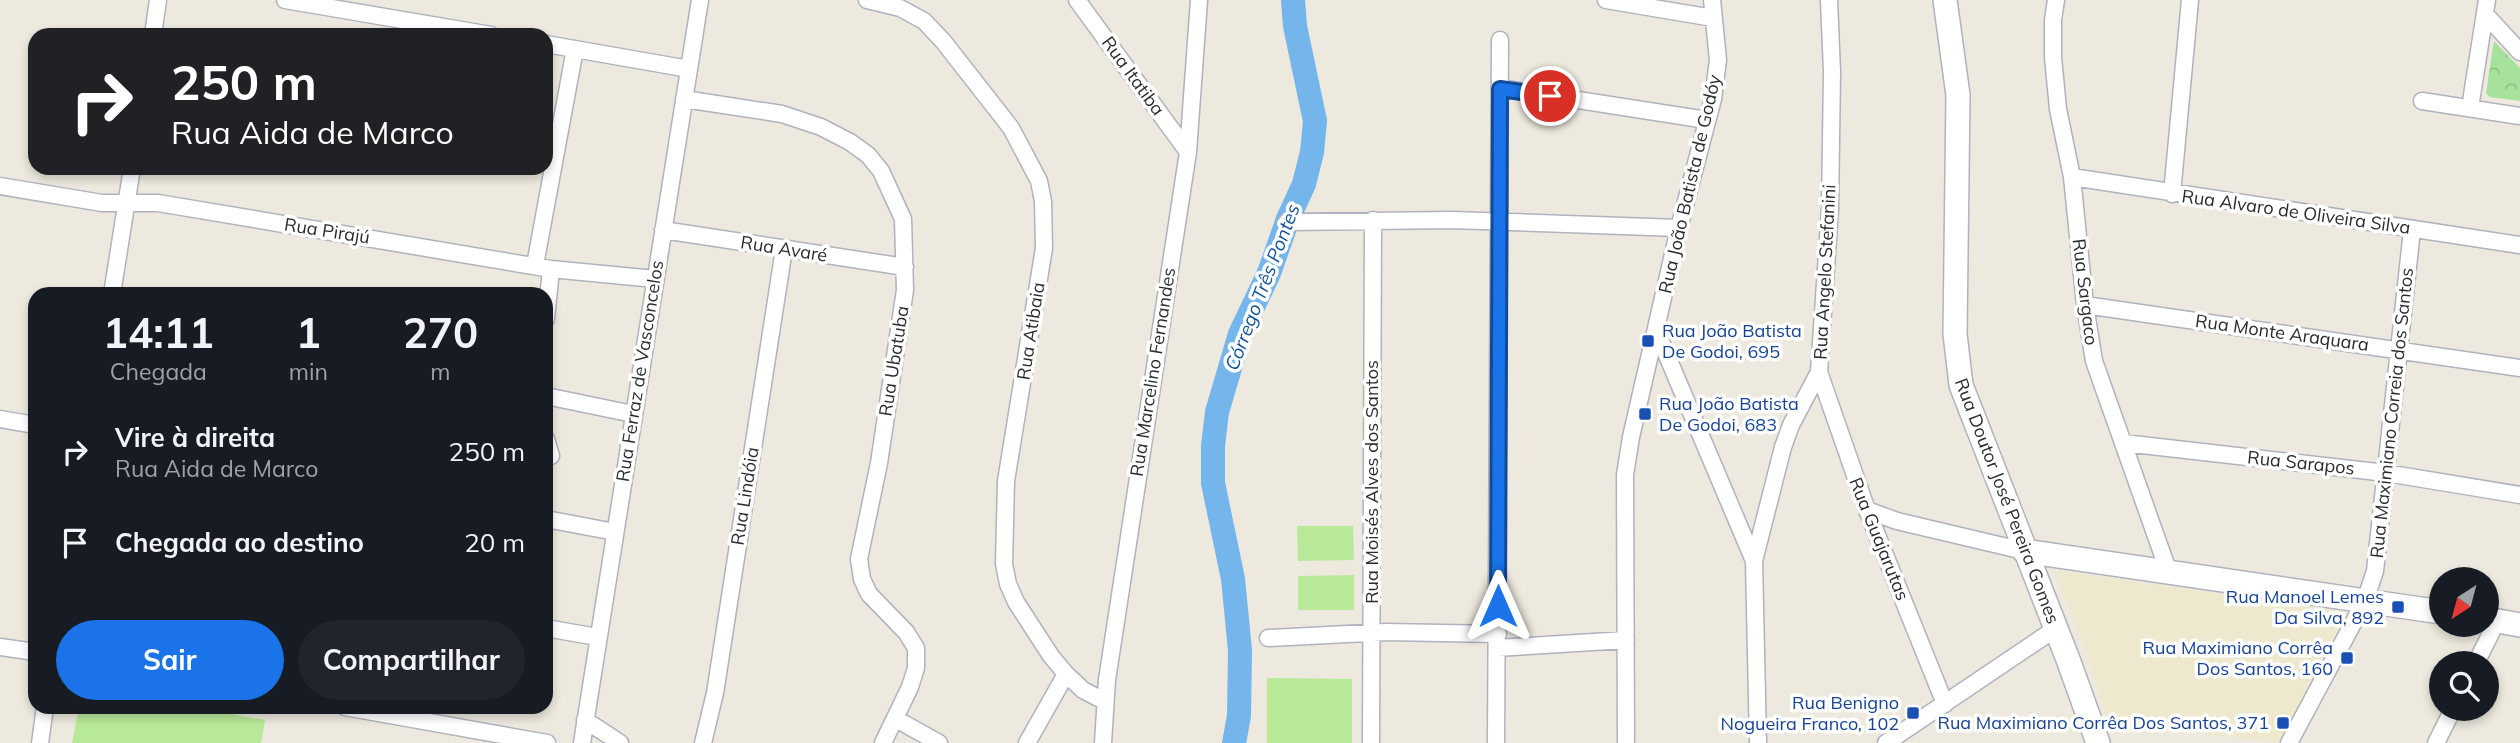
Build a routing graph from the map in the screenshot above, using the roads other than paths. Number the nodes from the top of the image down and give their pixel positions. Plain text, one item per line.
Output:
1 (158, 0) edge
2 (285, 0) edge
3 (700, 0) edge
4 (867, 0) edge
5 (1077, 0) edge
6 (1199, 0) edge
7 (1606, 0) edge
8 (1712, 0) edge
9 (1829, 0) edge
10 (1945, 0) edge
11 (2056, 0) edge
12 (2190, 0) edge
13 (2486, 7) edge
14 (1713, 18) junction
15 (154, 28) edge
16 (417, 28) edge
17 (1500, 40) dead end
18 (553, 45) edge
19 (575, 49) junction
20 (2520, 52) edge
21 (689, 69) junction
22 (1500, 89) junction
23 (684, 99) junction
24 (2422, 101) dead end
25 (2470, 108) junction
26 (2520, 116) edge
27 (1707, 120) junction
28 (553, 146) edge
29 (1188, 152) junction
30 (131, 175) edge
31 (549, 175) edge
32 (2072, 177) junction
33 (0, 186) edge
34 (2172, 194) junction
35 (127, 203) junction
36 (1373, 220) junction
37 (1500, 221) junction
38 (1287, 222) dead end
39 (1679, 228) junction
40 (663, 230) junction
41 (2412, 230) junction
42 (2520, 245) edge
43 (784, 249) junction
44 (543, 267) junction
45 (905, 267) junction
46 (654, 279) junction
47 (113, 287) edge
48 (544, 287) edge
49 (2085, 305) junction
50 (1657, 331) junction
51 (2398, 349) junction
52 (2520, 368) edge
53 (1819, 372) junction
54 (553, 397) edge
55 (633, 414) junction
56 (0, 419) edge
57 (28, 424) edge
58 (2124, 443) junction
59 (2386, 473) junction
60 (2520, 495) edge
61 (1867, 510) junction
62 (553, 520) edge
63 (615, 532) junction
64 (2024, 551) junction
65 (1754, 561) junction
66 (2169, 573) junction
67 (2365, 601) junction
68 (2429, 610) edge
69 (2501, 622) edge
70 (553, 629) edge
71 (2055, 629) junction
72 (1371, 633) junction
73 (597, 636) junction
74 (1268, 638) dead end
75 (1626, 640) junction
76 (1497, 641) junction
77 (0, 647) edge
78 (28, 651) edge
79 (2483, 651) edge
80 (1066, 674) junction
81 (1104, 701) junction
82 (1945, 704) junction
83 (44, 714) edge
84 (384, 714) edge
85 (896, 719) junction
86 (585, 720) junction
87 (2447, 721) edge
88 (40, 743) edge
89 (547, 743) edge
90 (582, 743) edge
91 (620, 743) edge
92 (703, 743) edge
93 (883, 743) edge
94 (939, 743) edge
95 (1027, 743) edge
96 (1103, 743) edge
97 (1371, 743) edge
98 (1496, 743) edge
99 (1626, 743) edge
100 (1758, 743) edge
101 (1886, 743) edge
102 (2098, 743) edge
103 (2289, 743) edge
104 (2436, 743) edge

1 - 15 street
2 - 16 street
3 - 21 street, Rua Ferraz de Vasconcelos
4 - 80 street, Rua Atibaia
5 - 29 street, Rua Itatiba
6 - 29 street, Rua Marcelino Fernandes
7 - 14 street
8 - 14 street, Rua João Batista de Godóy
9 - 53 street, Rua Angelo Stefanini
10 - 64 main road, Rua Doutor José Pereira Gomes
11 - 32 street, Rua Sargaco
12 - 34 street
13 - 20 street
13 - 25 street
14 - 27 street, Rua João Batista de Godóy
17 - 22 street
18 - 19 street
19 - 21 street
19 - 28 street
21 - 23 street, Rua Ferraz de Vasconcelos
22 - 27 street
22 - 37 street
23 - 40 street, Rua Ferraz de Vasconcelos
23 - 45 street, Rua Ubatuba
24 - 25 street
25 - 26 street
27 - 39 street, Rua João Batista de Godóy
29 - 81 street, Rua Marcelino Fernandes
30 - 35 street
31 - 44 street
32 - 34 street, Rua Alvaro de Oliveira Silva
32 - 49 street, Rua Sargaco
33 - 35 street, Rua Pirajú
34 - 41 street, Rua Alvaro de Oliveira Silva
35 - 44 street, Rua Pirajú
35 - 47 street
36 - 37 street
36 - 38 street
36 - 72 street, Rua Moisés Alves dos Santos
37 - 39 street
37 - 76 street
39 - 50 street, Rua João Batista de Godóy
40 - 43 street, Rua Avaré
40 - 46 street, Rua Ferraz de Vasconcelos
41 - 42 street, Rua Alvaro de Oliveira Silva
41 - 51 street, Rua Maximiano Correia dos Santos
43 - 45 street, Rua Avaré
43 - 92 street, Rua Lindóia
44 - 46 street, Rua Pirajú
44 - 48 street
45 - 85 street, Rua Ubatuba
46 - 55 street, Rua Ferraz de Vasconcelos
49 - 51 street, Rua Monte Araquara
49 - 58 street, Rua Sargaco
50 - 65 street
50 - 75 street, Rua João Batista de Godóy
51 - 52 street, Rua Monte Araquara
51 - 59 street, Rua Maximiano Correia dos Santos
53 - 61 street, Rua Guajarutas
53 - 65 street, Rua Angelo Stefanini
54 - 55 street
55 - 63 street, Rua Ferraz de Vasconcelos
56 - 57 street
58 - 59 street, Rua Sarapos
58 - 66 street, Rua Sargaco
59 - 60 street, Rua Sarapos
59 - 67 street, Rua Maximiano Correia dos Santos
61 - 64 street
61 - 82 street, Rua Guajarutas
62 - 63 street
63 - 73 street, Rua Ferraz de Vasconcelos
64 - 66 main road
64 - 71 main road, Rua Doutor José Pereira Gomes
65 - 100 street, Rua Angelo Stefanini
66 - 67 main road
67 - 68 main road
67 - 103 street, Rua Maximiano Correia dos Santos
69 - 79 street
70 - 73 street
71 - 82 street
71 - 102 main road, Rua Doutor José Pereira Gomes
72 - 74 street
72 - 76 street
72 - 97 street, Rua Moisés Alves dos Santos
73 - 86 street, Rua Ferraz de Vasconcelos
75 - 76 street
75 - 99 street, Rua João Batista de Godóy
76 - 98 street
77 - 78 street
80 - 81 street, Rua Atibaia
80 - 95 street
81 - 96 street, Rua Marcelino Fernandes
82 - 101 street
83 - 88 street
84 - 89 street
85 - 93 street, Rua Ubatuba
85 - 94 street
86 - 90 street, Rua Ferraz de Vasconcelos
86 - 91 street
87 - 104 street

